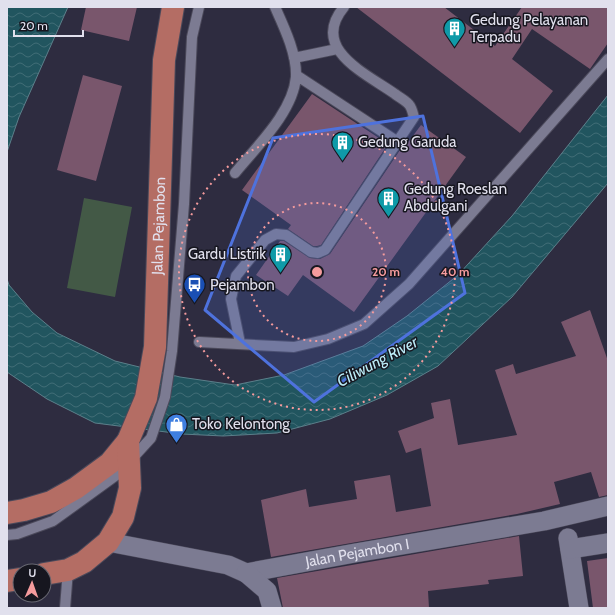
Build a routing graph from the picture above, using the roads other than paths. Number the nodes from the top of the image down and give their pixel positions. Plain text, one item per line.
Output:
1 (173, 7) edge
2 (199, 7) edge
3 (275, 7) edge
4 (344, 7) edge
5 (337, 48) junction
6 (294, 58) junction
7 (608, 59) edge
8 (296, 75) junction
9 (398, 142) junction
10 (235, 173) dead end
11 (199, 342) dead end
12 (240, 343) junction
13 (163, 349) junction
14 (129, 438) junction
15 (129, 462) junction
16 (608, 506) edge
17 (7, 513) edge
18 (7, 535) edge
19 (108, 542) junction
20 (608, 543) edge
21 (68, 570) junction
22 (52, 573) edge
23 (246, 573) junction
24 (65, 608) edge
25 (272, 608) edge
26 (579, 608) edge

1 - 13 main road, Jalan Pejambon
2 - 13 lane
3 - 6 lane
4 - 5 lane
5 - 6 lane
5 - 9 lane
6 - 8 lane
7 - 12 lane
8 - 9 lane
8 - 10 lane
9 - 12 lane
11 - 12 lane
13 - 14 main road, Jalan Pejambon
13 - 15 lane
14 - 15 main road, Jalan Pejambon
14 - 17 main road, Jalan Pejambon
15 - 18 lane
15 - 19 main road, Jalan Pejambon
16 - 23 street, Jalan Pejambon I
19 - 21 main road, Jalan Pejambon
19 - 23 street
20 - 26 street
21 - 22 main road, Jalan Pejambon
21 - 24 lane
23 - 25 street

